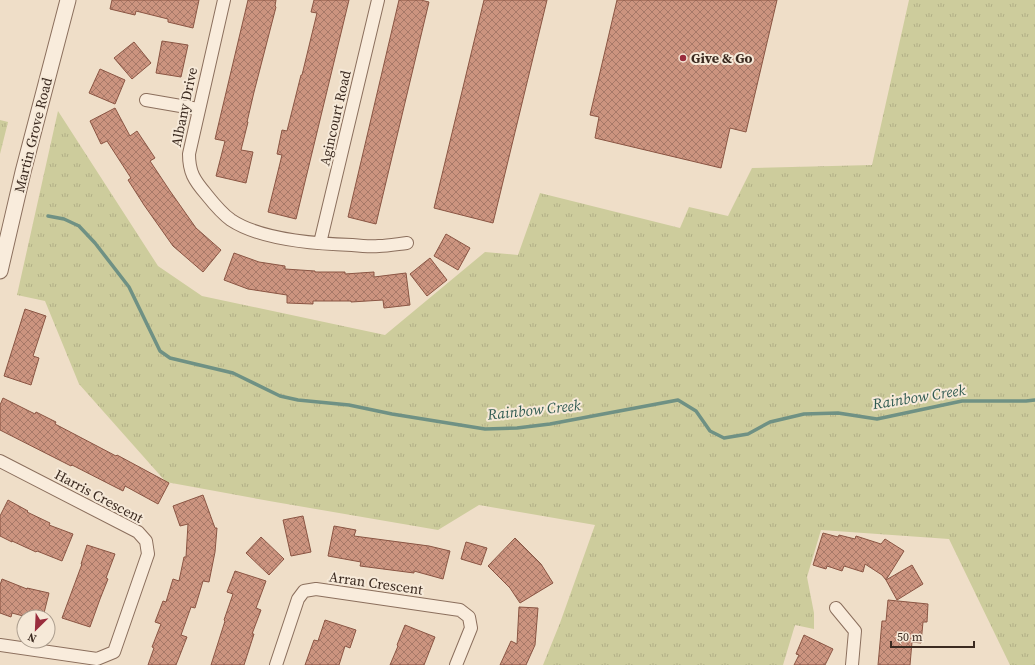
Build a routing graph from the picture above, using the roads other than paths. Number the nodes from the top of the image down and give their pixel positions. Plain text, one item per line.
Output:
1 (68, 0) edge
2 (224, 0) edge
3 (378, 0) edge
4 (146, 100) dead end
5 (198, 109) junction
6 (406, 242) dead end
7 (320, 243) junction
8 (0, 271) edge
9 (0, 461) edge
10 (836, 608) dead end
11 (0, 645) edge
12 (276, 665) edge
13 (456, 665) edge
14 (852, 665) edge

1 - 8 street, Martin Grove Road
2 - 5 street, Albany Drive
3 - 7 street, Agincourt Road
4 - 5 street
5 - 7 street, Albany Drive
6 - 7 street, Albany Drive
9 - 11 street, Harris Crescent
10 - 14 street
12 - 13 street, Arran Crescent

